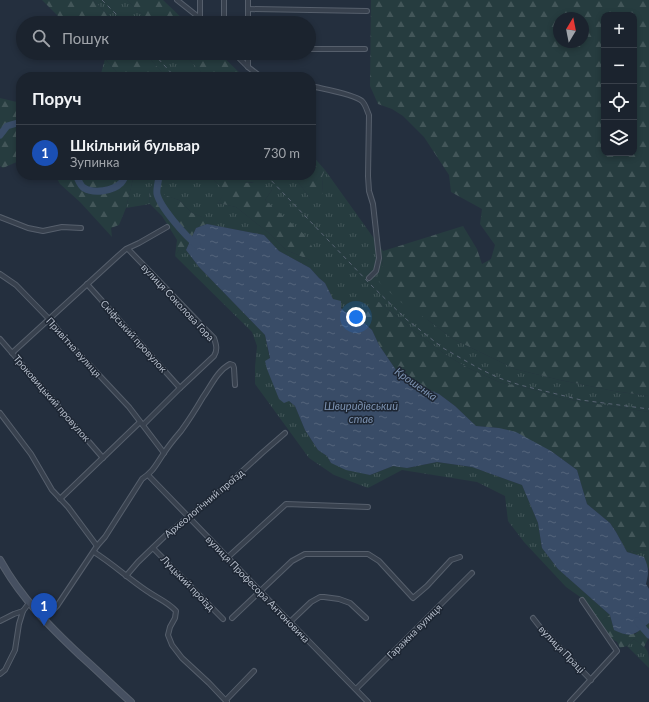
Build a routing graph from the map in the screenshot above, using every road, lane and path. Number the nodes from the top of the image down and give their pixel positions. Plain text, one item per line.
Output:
1 (177, 0) edge
2 (200, 0) edge
3 (224, 0) edge
4 (248, 0) edge
5 (248, 9) junction
6 (367, 11) dead end
7 (196, 16) edge
8 (200, 16) edge
9 (224, 16) edge
10 (248, 16) edge
11 (316, 49) edge
12 (365, 49) dead end
13 (241, 60) edge
14 (248, 60) edge
15 (248, 67) junction
16 (254, 72) edge
17 (316, 87) edge
18 (0, 217) edge
19 (167, 227) dead end
20 (81, 228) dead end
21 (128, 249) junction
22 (0, 274) edge
23 (369, 278) dead end
24 (87, 284) junction
25 (48, 319) junction
26 (0, 339) edge
27 (12, 353) junction
28 (235, 385) dead end
29 (180, 388) junction
30 (0, 413) edge
31 (142, 423) junction
32 (285, 434) dead end
33 (164, 453) junction
34 (104, 458) junction
35 (148, 475) junction
36 (60, 499) junction
37 (368, 507) dead end
38 (188, 517) junction
39 (97, 546) junction
40 (153, 548) junction
41 (94, 552) junction
42 (460, 557) dead end
43 (227, 558) junction
44 (0, 560) edge
45 (472, 574) dead end
46 (126, 576) junction
47 (259, 591) junction
48 (582, 600) dead end
49 (29, 603) junction
50 (23, 611) junction
51 (232, 618) dead end
52 (366, 618) dead end
53 (533, 618) dead end
54 (223, 619) dead end
55 (44, 620) junction
56 (0, 621) edge
57 (290, 622) junction
58 (254, 671) dead end
59 (0, 674) edge
60 (591, 680) junction
61 (356, 689) junction
62 (226, 701) edge
63 (131, 702) edge
64 (368, 702) edge
65 (570, 702) edge

1 - 7 street
2 - 8 street
3 - 9 street
4 - 5 street
5 - 6 street
5 - 10 street
11 - 12 street
13 - 15 street
14 - 15 street
15 - 16 street
17 - 23 street
18 - 20 street
19 - 21 street
21 - 24 street
21 - 29 street, вулиця Соколова Гора
22 - 25 street, Привітна вулиця
24 - 25 street
24 - 29 street, Скіфський провулок
25 - 27 street
25 - 31 street, Привітна вулиця
26 - 27 street, Троковицький провулок
27 - 34 street, Троковицький провулок
28 - 33 street
29 - 31 street, вулиця Соколова Гора
30 - 36 street
31 - 33 street
31 - 34 street, вулиця Соколова Гора
32 - 38 street, Археологічний проїзд
33 - 35 street
34 - 36 street, вулиця Соколова Гора
35 - 38 street, вулиця Професора Антоновича
35 - 39 street
36 - 39 street
37 - 43 street
38 - 40 street, Археологічний проїзд
38 - 43 street, вулиця Професора Антоновича
39 - 41 street
40 - 46 street, Археологічний проїзд
40 - 54 street, Луцький проїзд
41 - 46 street
41 - 55 street
42 - 47 street
43 - 47 street, вулиця Професора Антоновича
44 - 49 street
45 - 61 street, Гаражна вулиця
46 - 62 street
47 - 51 street
47 - 57 street, вулиця Професора Антоновича
48 - 60 street, вулиця Праці
49 - 50 street
49 - 55 street
50 - 56 street
50 - 59 street
52 - 57 street
53 - 60 street, вулиця Праці
55 - 63 street
57 - 61 street, вулиця Професора Антоновича
58 - 62 street
60 - 65 street, вулиця Праці
61 - 64 street, вулиця Професора Антоновича

